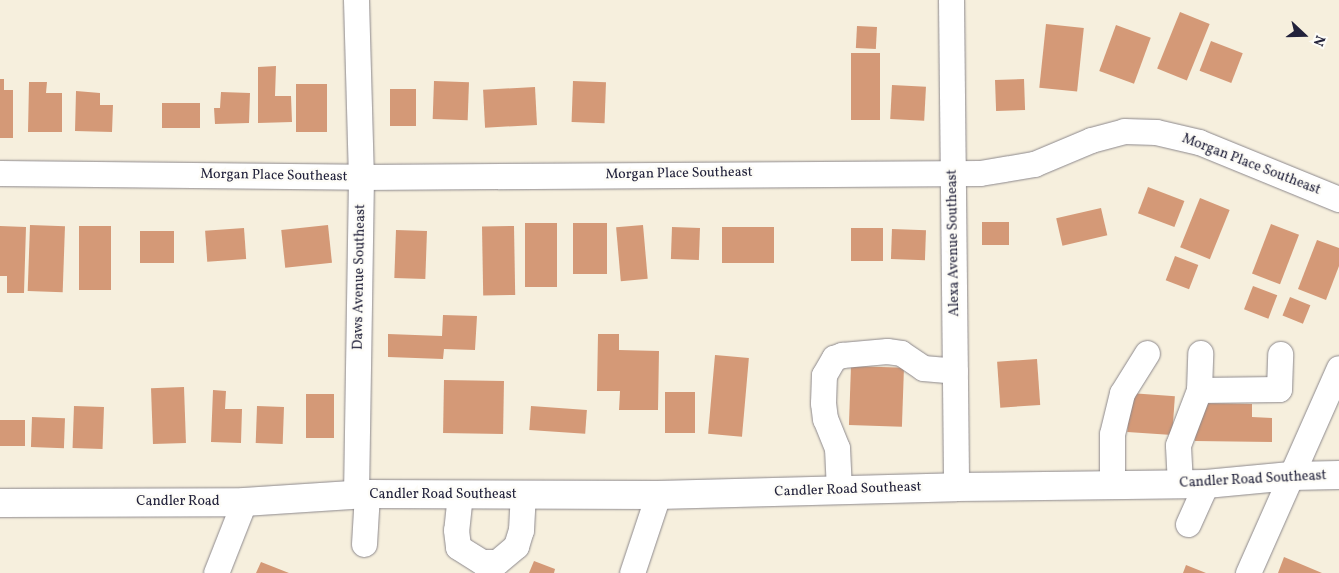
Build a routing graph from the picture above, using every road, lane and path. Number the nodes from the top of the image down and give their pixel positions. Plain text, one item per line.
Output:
1 (356, 0) edge
2 (951, 0) edge
3 (953, 171) junction
4 (0, 173) edge
5 (361, 177) junction
6 (1339, 199) edge
7 (1147, 353) dead end
8 (1200, 353) dead end
9 (1280, 354) dead end
10 (1339, 368) edge
11 (955, 372) junction
12 (1199, 390) junction
13 (1339, 475) edge
14 (1291, 476) junction
15 (1180, 484) junction
16 (1206, 484) junction
17 (1112, 485) junction
18 (956, 486) junction
19 (839, 490) junction
20 (362, 494) junction
21 (460, 494) junction
22 (522, 495) junction
23 (658, 496) junction
24 (244, 502) junction
25 (0, 504) edge
26 (1188, 524) dead end
27 (364, 544) dead end
28 (1247, 558) edge
29 (216, 573) edge
30 (632, 573) edge

1 - 5 street, Daws Avenue Southeast
2 - 3 street, Alexa Avenue Southeast
3 - 5 street, Morgan Place Southeast
3 - 6 street, Morgan Place Southeast
3 - 11 street, Alexa Avenue Southeast
4 - 5 street, Morgan Place Southeast
5 - 20 street, Daws Avenue Southeast
7 - 17 street
8 - 12 street
9 - 12 street
10 - 14 street
11 - 18 street, Alexa Avenue Southeast
11 - 19 street
12 - 15 street
13 - 14 main road, Candler Road Southeast
14 - 16 main road, Candler Road Southeast
14 - 28 street
15 - 16 main road, Candler Road Southeast
15 - 17 main road, Candler Road Southeast
16 - 26 street
17 - 18 main road, Candler Road Southeast
18 - 19 main road, Candler Road Southeast
19 - 23 main road, Candler Road Southeast
20 - 21 main road, Candler Road Southeast
20 - 24 main road, Candler Road
20 - 27 street, Daws Avenue Southeast
21 - 22 main road, Candler Road Southeast
21 - 22 street
22 - 23 main road, Candler Road Southeast
23 - 30 street
24 - 25 main road, Candler Road
24 - 29 street

